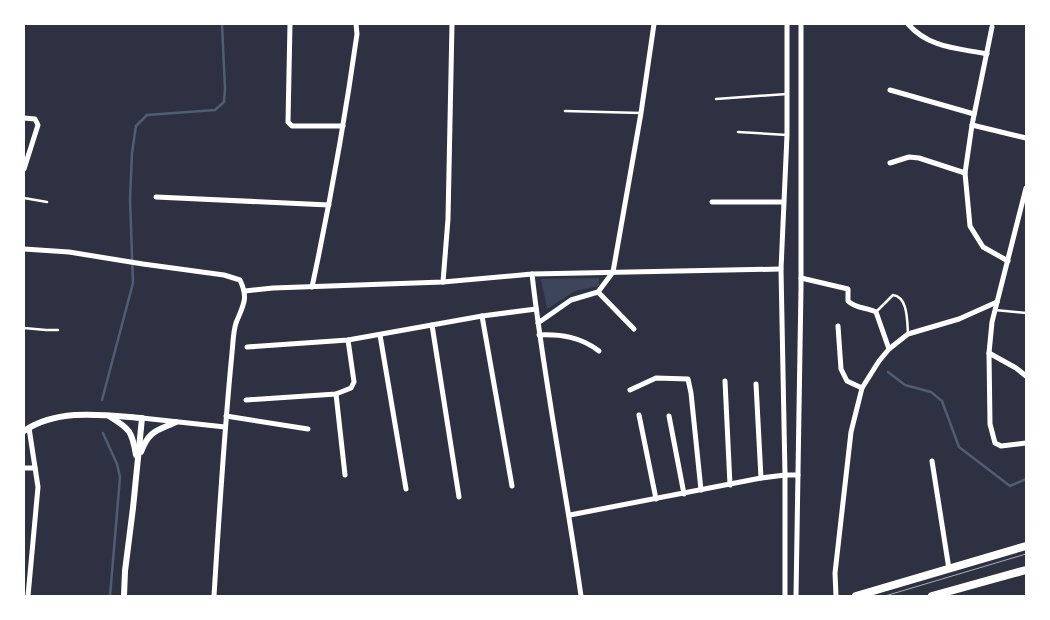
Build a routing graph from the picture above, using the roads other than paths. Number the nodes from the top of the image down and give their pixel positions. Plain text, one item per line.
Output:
1 (290, 24) edge
2 (356, 24) edge
3 (452, 24) edge
4 (654, 24) edge
5 (787, 24) edge
6 (801, 24) edge
7 (908, 24) edge
8 (992, 27) dead end
9 (987, 54) junction
10 (890, 90) dead end
11 (787, 94) junction
12 (716, 99) dead end
13 (565, 111) dead end
14 (641, 114) junction
15 (974, 114) junction
16 (24, 118) edge
17 (972, 125) junction
18 (343, 126) junction
19 (738, 132) dead end
20 (786, 135) junction
21 (1026, 138) edge
22 (890, 163) dead end
23 (24, 169) edge
24 (965, 173) junction
25 (1026, 188) edge
26 (156, 197) dead end
27 (24, 198) edge
28 (47, 202) dead end
29 (712, 202) dead end
30 (783, 202) junction
31 (329, 205) junction
32 (24, 249) edge
33 (1008, 261) junction
34 (781, 269) junction
35 (613, 272) junction
36 (532, 274) junction
37 (801, 278) junction
38 (443, 282) junction
39 (312, 287) junction
40 (245, 291) junction
41 (598, 292) junction
42 (997, 302) junction
43 (536, 309) junction
44 (995, 310) junction
45 (876, 312) junction
46 (1026, 312) edge
47 (482, 316) junction
48 (538, 323) junction
49 (432, 325) junction
50 (838, 326) dead end
51 (24, 328) edge
52 (634, 329) dead end
53 (58, 330) dead end
54 (908, 334) junction
55 (380, 335) junction
56 (539, 335) junction
57 (348, 340) junction
58 (247, 347) dead end
59 (889, 349) junction
60 (599, 351) dead end
61 (990, 353) junction
62 (1026, 376) edge
63 (725, 382) dead end
64 (756, 384) dead end
65 (862, 388) junction
66 (630, 390) dead end
67 (336, 394) junction
68 (246, 400) dead end
69 (639, 415) dead end
70 (108, 416) junction
71 (226, 416) junction
72 (669, 416) dead end
73 (142, 418) junction
74 (176, 422) junction
75 (225, 427) junction
76 (26, 429) edge
77 (308, 429) dead end
78 (1026, 443) edge
79 (138, 457) junction
80 (932, 461) dead end
81 (24, 468) edge
82 (35, 468) junction
83 (344, 475) dead end
84 (785, 475) junction
85 (798, 475) junction
86 (761, 478) junction
87 (730, 485) junction
88 (512, 486) dead end
89 (406, 489) dead end
90 (701, 490) junction
91 (684, 494) junction
92 (459, 497) dead end
93 (656, 499) junction
94 (570, 515) junction
95 (1026, 546) edge
96 (949, 569) junction
97 (1026, 571) edge
98 (28, 596) edge
99 (124, 596) edge
100 (214, 596) edge
101 (582, 596) edge
102 (785, 596) edge
103 (796, 596) edge
104 (836, 596) edge
105 (856, 596) edge
106 (932, 596) edge

1 - 18 street
2 - 18 street
3 - 38 street
4 - 14 street
5 - 11 street
6 - 37 street
7 - 9 street
8 - 9 street
9 - 15 street
10 - 15 street
11 - 12 lane
11 - 20 street
13 - 14 lane
14 - 35 street
15 - 17 street
16 - 23 street
17 - 21 street
17 - 24 street
18 - 31 street
19 - 20 lane
20 - 30 street
22 - 24 street
24 - 33 street
25 - 33 street
26 - 31 street
27 - 28 lane
29 - 30 street
30 - 34 street
31 - 39 street
32 - 40 street
33 - 42 street
34 - 35 street
34 - 84 street
35 - 36 street
35 - 41 street
36 - 38 street
36 - 43 street
37 - 45 street
37 - 85 street
38 - 39 street
39 - 40 street
40 - 71 street
41 - 48 street
41 - 52 street
42 - 44 street
42 - 54 street
43 - 47 street
43 - 48 street
44 - 46 lane
44 - 61 street
45 - 54 lane
45 - 59 street
47 - 49 street
47 - 88 street
48 - 56 street
49 - 55 street
49 - 92 street
50 - 65 street
51 - 53 lane
54 - 59 street
55 - 57 street
55 - 89 street
56 - 60 street
56 - 94 street
57 - 58 street
57 - 67 street
59 - 65 street
61 - 62 street
61 - 78 street
63 - 87 street
64 - 86 street
65 - 104 street
66 - 90 street
67 - 68 street
67 - 83 street
69 - 93 street
70 - 73 street
70 - 76 street
70 - 79 street
71 - 75 street
71 - 77 street
72 - 91 street
73 - 74 street
73 - 79 street
74 - 75 street
74 - 79 street
75 - 100 street
76 - 82 street
79 - 99 street
80 - 96 street
81 - 82 street
82 - 98 street
84 - 85 street
84 - 86 street
84 - 102 street
85 - 103 street
86 - 87 street
87 - 90 street
90 - 91 street
91 - 93 street
93 - 94 street
94 - 101 street
95 - 96 main road
96 - 105 main road
97 - 106 main road

